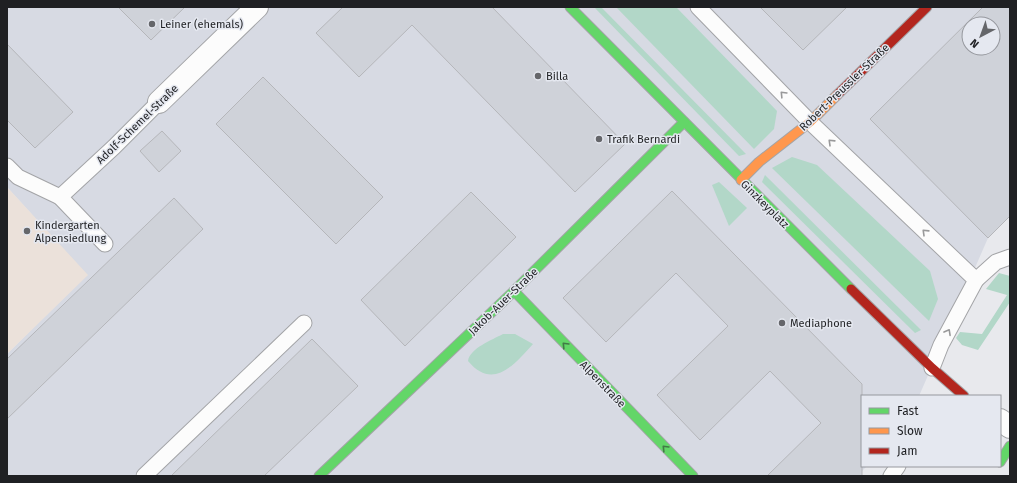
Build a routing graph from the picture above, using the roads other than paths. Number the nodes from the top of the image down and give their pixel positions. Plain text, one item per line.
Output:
1 (257, 7) edge
2 (570, 7) edge
3 (698, 7) edge
4 (927, 7) edge
5 (159, 102) joint
6 (684, 122) junction
7 (810, 122) junction
8 (7, 166) edge
9 (741, 180) junction
10 (60, 197) junction
11 (105, 244) dead end
12 (1010, 256) edge
13 (976, 280) junction
14 (514, 291) junction
15 (304, 323) dead end
16 (932, 368) junction
17 (949, 391) edge
18 (961, 395) edge
19 (1001, 421) edge
20 (1010, 427) edge
21 (1010, 446) edge
22 (1001, 460) edge
23 (897, 467) edge
24 (144, 476) edge
25 (318, 476) edge
26 (693, 476) edge
27 (891, 476) edge

1 - 5 street, Adolf-Schemel-Straße
2 - 6 street, Ginzkeyplatz
7 -> 3 lane
4 - 7 street, Robert-Preussler-Straße
5 - 10 lane, Adolf-Schemel-Straße
6 - 9 street, Ginzkeyplatz
6 - 14 street, Jakob-Auer-Straße
7 - 9 street, Robert-Preussler-Straße
13 -> 7 lane
8 - 10 lane
9 - 16 street, Ginzkeyplatz
10 - 11 lane
12 - 13 lane
16 -> 13 lane
14 - 25 street, Jakob-Auer-Straße
26 -> 14 street, Alpenstraße
15 - 24 lane
16 - 17 street, Ginzkeyplatz
17 - 18 street, Ginzkeyplatz
19 - 20 street
21 - 22 street
23 - 27 lane

